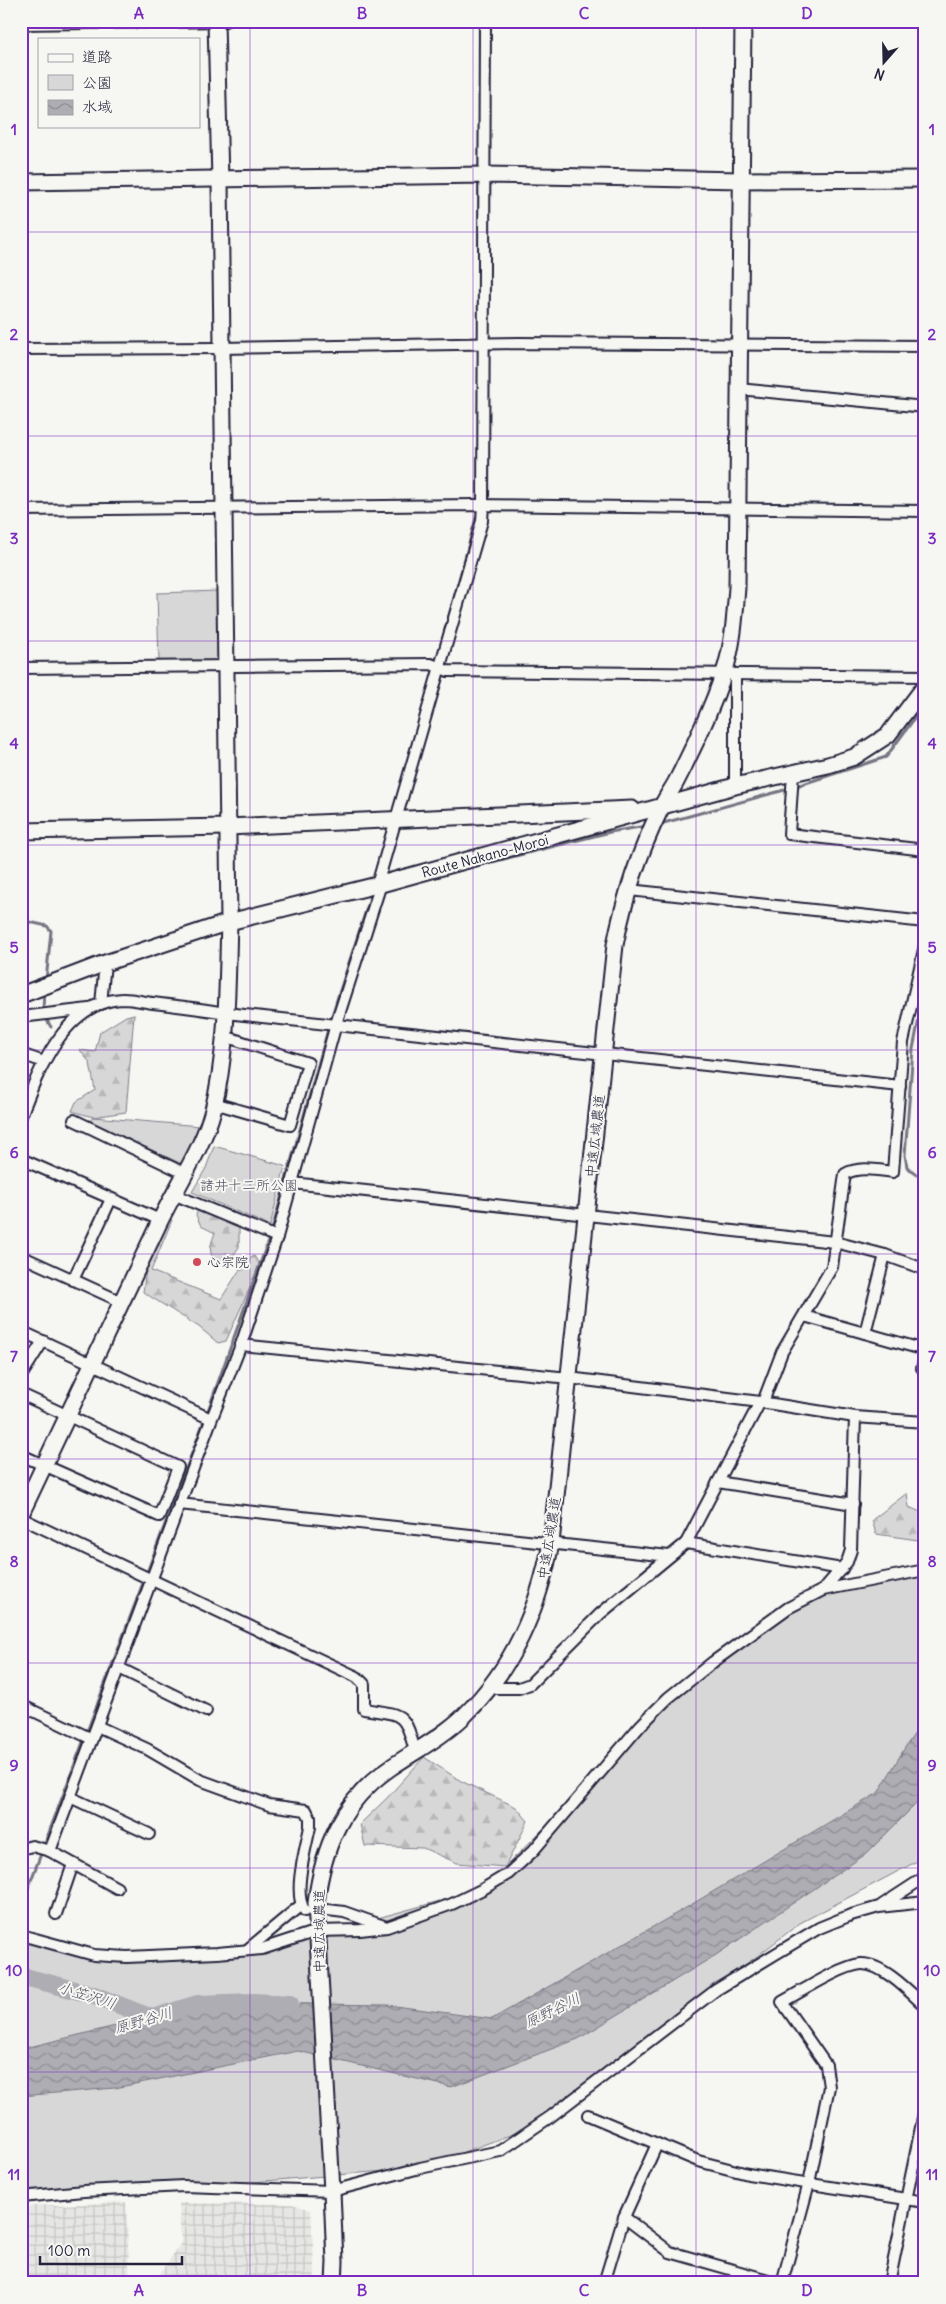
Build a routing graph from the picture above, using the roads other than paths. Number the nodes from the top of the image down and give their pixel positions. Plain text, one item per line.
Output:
1 (216, 21) edge
2 (225, 21) edge
3 (486, 21) edge
4 (743, 21) edge
5 (921, 21) edge
6 (925, 21) edge
7 (21, 24) edge
8 (485, 175) junction
9 (220, 180) junction
10 (741, 180) junction
11 (925, 180) edge
12 (21, 182) edge
13 (484, 343) junction
14 (738, 343) junction
15 (925, 346) edge
16 (222, 348) junction
17 (21, 349) edge
18 (738, 389) junction
19 (925, 407) edge
20 (479, 505) junction
21 (224, 506) junction
22 (21, 510) edge
23 (738, 510) junction
24 (925, 511) edge
25 (225, 666) junction
26 (435, 666) junction
27 (21, 668) edge
28 (729, 674) junction
29 (925, 676) edge
30 (923, 694) edge
31 (794, 773) junction
32 (735, 786) junction
33 (661, 808) junction
34 (395, 820) junction
35 (227, 827) junction
36 (21, 831) edge
37 (925, 850) edge
38 (379, 884) junction
39 (628, 890) junction
40 (229, 922) junction
41 (925, 922) edge
42 (925, 945) edge
43 (105, 963) junction
44 (21, 995) edge
45 (97, 1006) junction
46 (226, 1013) junction
47 (21, 1016) edge
48 (336, 1024) junction
49 (224, 1036) junction
50 (21, 1054) edge
51 (603, 1054) junction
52 (44, 1062) junction
53 (900, 1086) junction
54 (214, 1103) junction
55 (21, 1116) edge
56 (74, 1120) dead end
57 (21, 1159) edge
58 (184, 1173) junction
59 (292, 1183) junction
60 (173, 1194) junction
61 (111, 1199) junction
62 (587, 1216) junction
63 (160, 1220) junction
64 (277, 1237) junction
65 (835, 1242) junction
66 (884, 1255) junction
67 (21, 1256) edge
68 (925, 1273) edge
69 (73, 1280) junction
70 (122, 1302) junction
71 (804, 1316) junction
72 (21, 1331) edge
73 (865, 1333) junction
74 (43, 1341) junction
75 (241, 1345) junction
76 (925, 1350) edge
77 (925, 1358) edge
78 (92, 1364) junction
79 (925, 1368) edge
80 (21, 1376) edge
81 (568, 1378) junction
82 (21, 1394) edge
83 (762, 1402) junction
84 (68, 1414) junction
85 (856, 1417) junction
86 (211, 1420) junction
87 (925, 1422) edge
88 (21, 1455) edge
89 (44, 1465) junction
90 (718, 1482) junction
91 (180, 1504) junction
92 (853, 1504) junction
93 (21, 1514) edge
94 (21, 1518) edge
95 (686, 1543) junction
96 (551, 1544) junction
97 (669, 1556) junction
98 (842, 1569) junction
99 (925, 1570) edge
100 (152, 1581) junction
101 (823, 1590) junction
102 (119, 1668) junction
103 (490, 1688) junction
104 (21, 1705) edge
105 (206, 1711) dead end
106 (98, 1726) junction
107 (92, 1739) junction
108 (415, 1752) junction
109 (70, 1797) junction
110 (149, 1834) dead end
111 (21, 1849) edge
112 (49, 1851) junction
113 (73, 1864) junction
114 (925, 1877) edge
115 (117, 1888) dead end
116 (925, 1902) edge
117 (879, 1907) junction
118 (328, 1910) dead end
119 (56, 1914) dead end
120 (387, 1927) junction
121 (21, 1935) edge
122 (318, 1939) junction
123 (246, 1950) junction
124 (925, 2006) edge
125 (925, 2108) edge
126 (588, 2115) dead end
127 (656, 2144) junction
128 (809, 2184) junction
129 (332, 2185) junction
130 (21, 2197) edge
131 (908, 2200) junction
132 (925, 2202) edge
133 (624, 2217) junction
134 (334, 2283) edge
135 (604, 2283) edge
136 (781, 2283) edge
137 (889, 2283) edge

1 - 2 street
1 - 7 street
1 - 9 street
3 - 8 street
4 - 10 street, 中遠広域農道
5 - 6 street
8 - 9 street
8 - 10 street
8 - 13 street
9 - 12 street
9 - 16 street
10 - 11 street
10 - 14 street, 中遠広域農道
13 - 14 street
13 - 16 street
13 - 20 street
14 - 15 street
14 - 18 street, 中遠広域農道
16 - 17 street
16 - 21 street
18 - 19 street
18 - 23 street, 中遠広域農道
20 - 21 street
20 - 23 street
20 - 26 street
21 - 22 street
21 - 25 street
23 - 24 street
23 - 28 street, 中遠広域農道
25 - 26 street
25 - 27 street
25 - 35 street
26 - 28 street
26 - 34 street
28 - 29 street
28 - 32 street
28 - 33 street, 中遠広域農道
30 - 31 street, Route Nakano-Moroi
31 - 32 street, Route Nakano-Moroi
31 - 37 street
32 - 33 street, Route Nakano-Moroi
33 - 34 street
33 - 38 street, Route Nakano-Moroi
33 - 39 street, 中遠広域農道
34 - 35 street
34 - 38 street
35 - 36 street
35 - 40 street
38 - 40 street, Route Nakano-Moroi
38 - 48 street
39 - 41 street
39 - 51 street, 中遠広域農道
40 - 43 street, Route Nakano-Moroi
40 - 46 street
42 - 53 street
43 - 44 street, Route Nakano-Moroi
43 - 45 street
45 - 46 street
45 - 47 street
45 - 52 street
46 - 48 street
46 - 49 street
48 - 51 street
48 - 59 street
49 - 54 street
49 - 54 street
50 - 52 street
51 - 53 street
51 - 62 street, 中遠広域農道
52 - 55 street
53 - 65 street
54 - 58 street
56 - 58 street
57 - 61 street
58 - 60 street
59 - 62 street
59 - 64 street
60 - 63 street
60 - 64 street
61 - 63 street
61 - 69 street
62 - 65 street
62 - 81 street, 中遠広域農道
63 - 70 street
64 - 75 street
65 - 66 street
65 - 71 street
66 - 68 street
66 - 73 street
67 - 69 street
69 - 70 street
70 - 78 street
71 - 73 street
71 - 83 street
72 - 74 street
73 - 76 street
74 - 78 street
74 - 80 street
75 - 81 street
75 - 86 street
77 - 79 street
78 - 84 street
78 - 86 street
81 - 83 street
81 - 96 street, 中遠広域農道
82 - 84 street
83 - 85 street
83 - 90 street
84 - 89 street
84 - 89 street
85 - 87 street
85 - 92 street
86 - 91 street
88 - 89 street
89 - 93 street
90 - 92 street
90 - 95 street
91 - 96 street
91 - 100 street
92 - 98 street
94 - 100 street
95 - 97 street
95 - 98 street
96 - 97 street
96 - 103 street, 中遠広域農道
97 - 103 street
98 - 101 street
99 - 101 street
100 - 102 street
100 - 108 street
101 - 120 street
102 - 105 street
102 - 106 street
103 - 108 street, 中遠広域農道
104 - 107 street
106 - 107 street
106 - 123 street
107 - 109 street
108 - 122 street, 中遠広域農道
109 - 110 street
109 - 112 street
111 - 112 street
112 - 113 street
113 - 115 street
113 - 119 street
114 - 117 street
116 - 117 street
117 - 129 street
118 - 120 street
120 - 122 street
121 - 123 street
122 - 123 street
122 - 129 street, 中遠広域農道
124 - 128 street
125 - 131 street
126 - 127 street
127 - 128 street
127 - 133 street
128 - 131 street
128 - 136 street
129 - 130 street
129 - 134 street, 中遠広域農道
131 - 132 street
131 - 137 street
133 - 135 street
133 - 136 street

